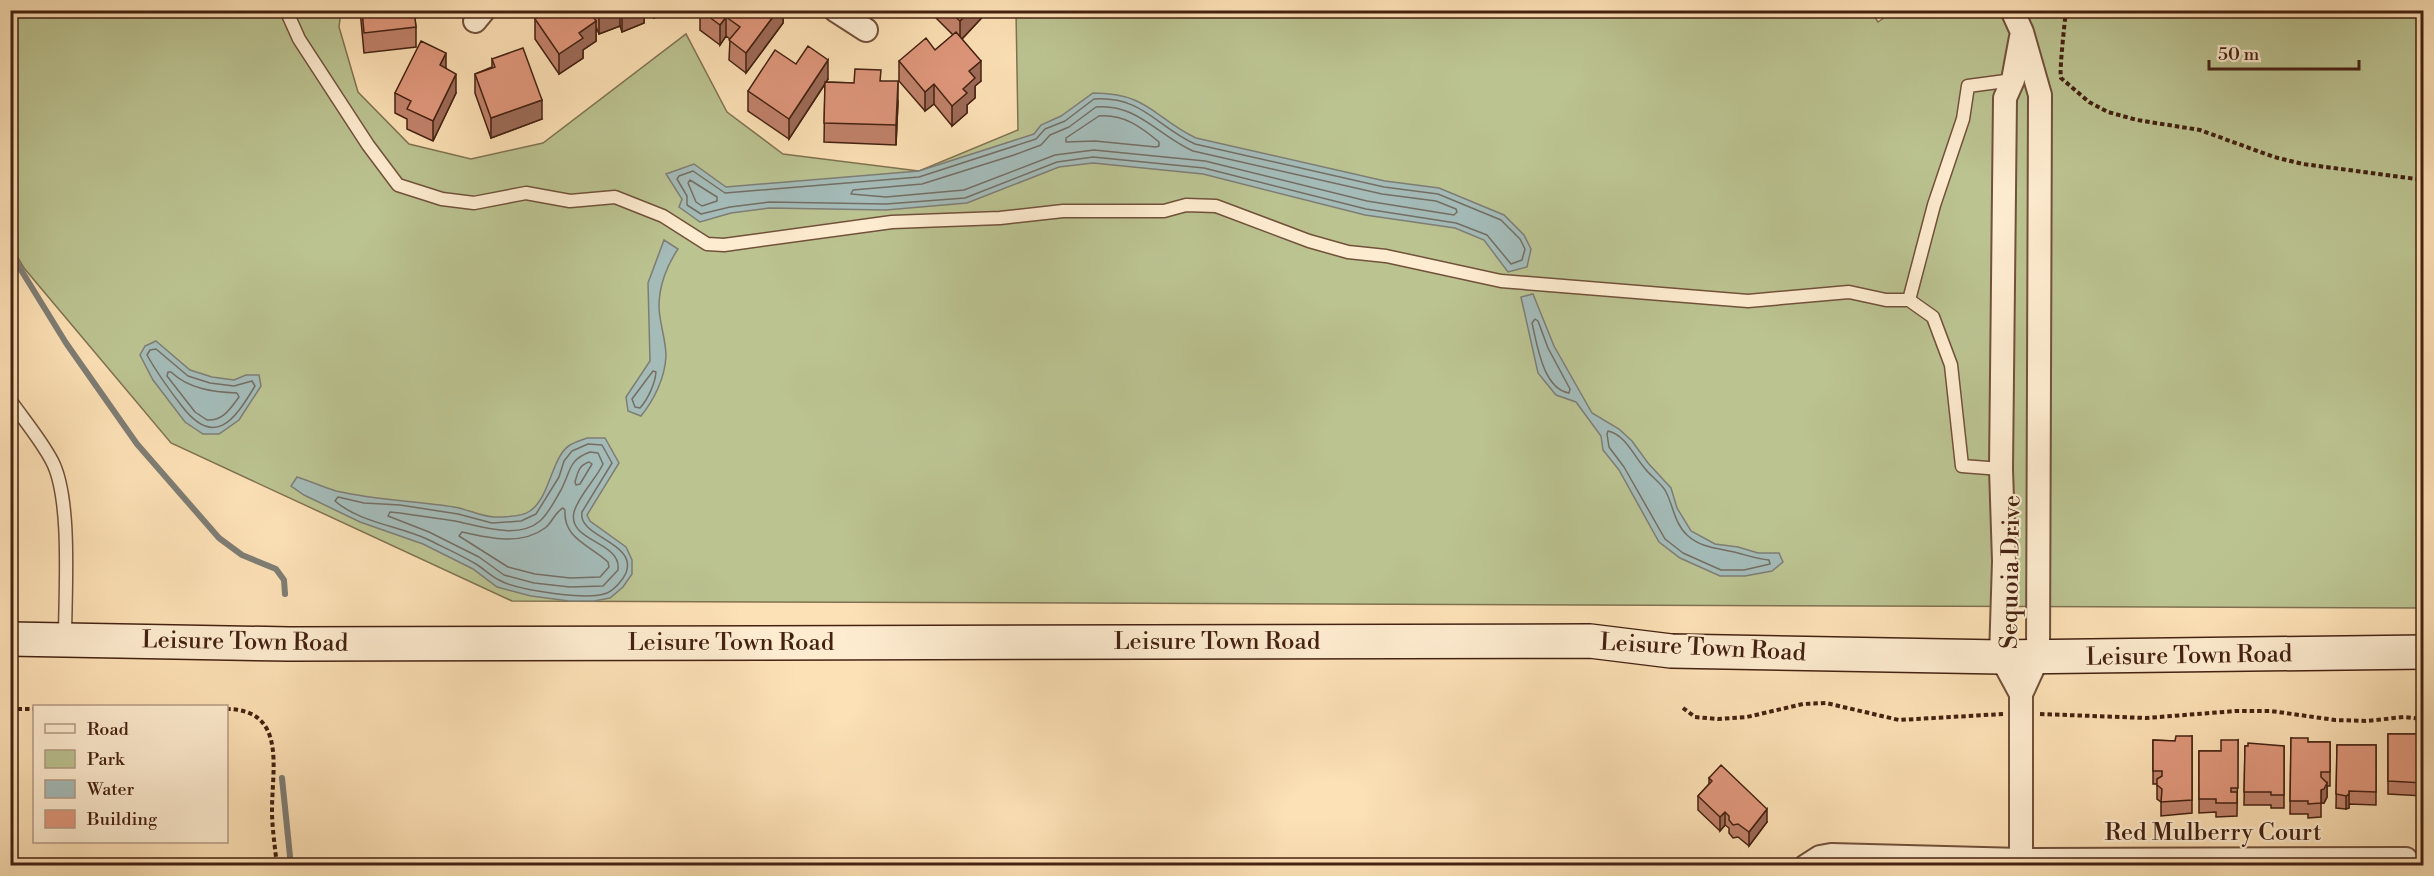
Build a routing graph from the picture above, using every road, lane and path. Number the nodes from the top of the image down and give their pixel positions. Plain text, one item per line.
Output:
1 (286, 10) edge
2 (835, 10) edge
3 (2012, 10) edge
4 (2066, 10) edge
5 (2023, 21) edge
6 (866, 30) dead end
7 (2013, 80) junction
8 (2424, 180) edge
9 (1909, 300) junction
10 (10, 400) edge
11 (2001, 469) junction
12 (65, 638) junction
13 (10, 639) edge
14 (2424, 652) edge
15 (2001, 657) junction
16 (2038, 657) junction
17 (2021, 704) junction
18 (1683, 708) dead end
19 (10, 709) edge
20 (33, 709) edge
21 (228, 709) edge
22 (2422, 719) edge
23 (2406, 859) dead end
24 (2021, 863) edge
25 (277, 866) edge
26 (1806, 866) edge

1 - 9 lane
2 - 6 street
3 - 5 street
4 - 8 path
5 - 7 street, Sequoia Drive
5 - 16 street, Sequoia Drive
7 - 9 lane
7 - 11 street, Sequoia Drive
9 - 11 lane
10 - 12 lane
11 - 15 street, Sequoia Drive
12 - 13 main road, Leisure Town Road
12 - 15 main road, Leisure Town Road
14 - 16 main road, Leisure Town Road
15 - 16 main road, Leisure Town Road
15 - 17 street, Sequoia Drive
16 - 17 street, Sequoia Drive
17 - 18 path
17 - 22 path
17 - 24 street
19 - 20 path
21 - 25 path
23 - 24 street, Red Mulberry Court
24 - 26 street, Red Mulberry Court

